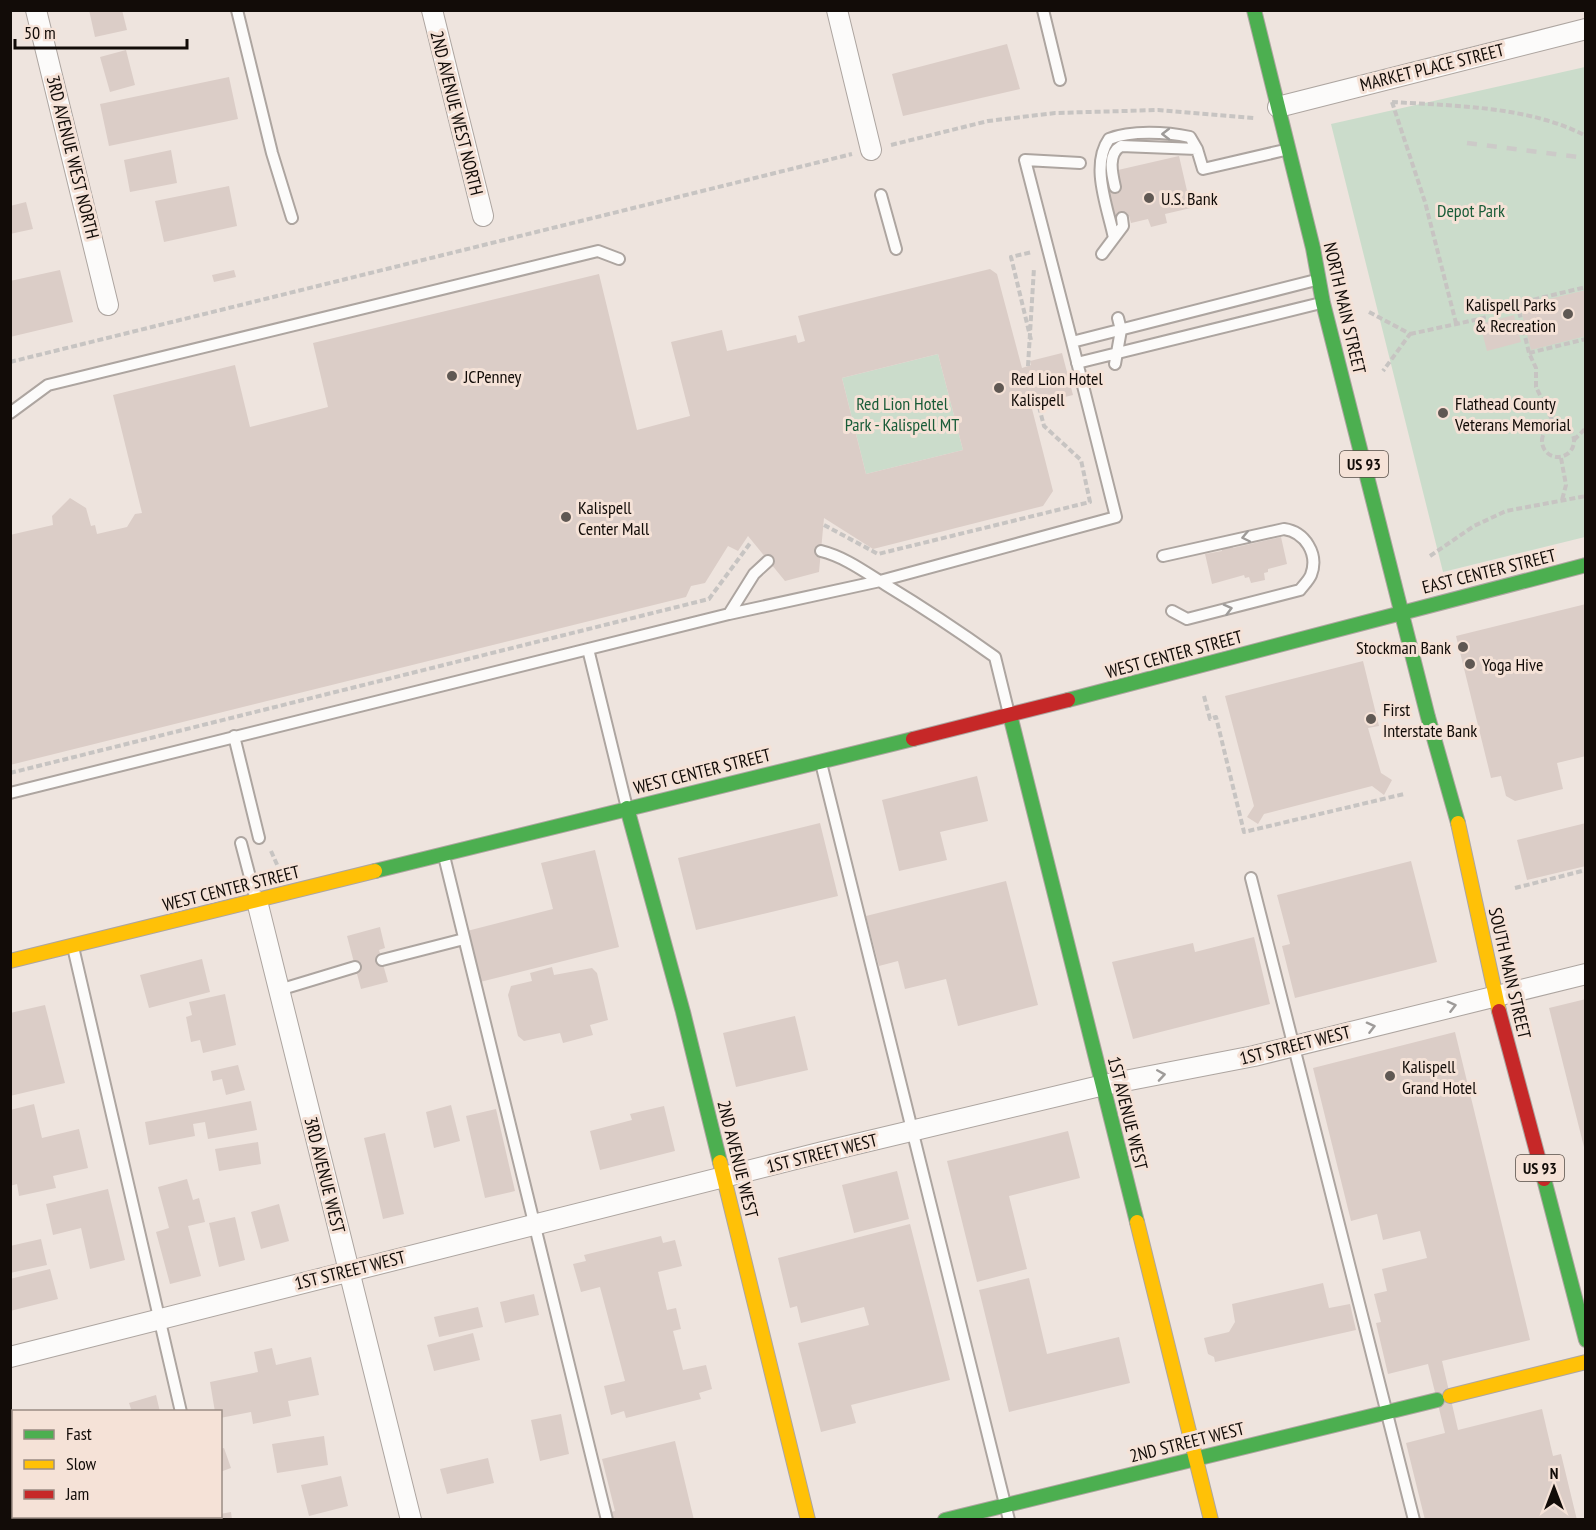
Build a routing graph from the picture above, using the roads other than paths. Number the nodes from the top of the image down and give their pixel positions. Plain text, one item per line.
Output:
1 (36, 10) edge
2 (237, 10) edge
3 (432, 10) edge
4 (837, 10) edge
5 (1043, 10) edge
6 (1254, 10) edge
7 (1586, 29) edge
8 (1060, 80) dead end
9 (1280, 113) junction
10 (1197, 149) junction
11 (871, 150) road end
12 (1288, 150) junction
13 (1080, 163) dead end
14 (1114, 187) dead end
15 (881, 195) dead end
16 (483, 216) dead end
17 (292, 218) dead end
18 (1122, 218) dead end
19 (1114, 238) junction
20 (896, 249) dead end
21 (1102, 254) dead end
22 (619, 259) dead end
23 (1319, 279) junction
24 (1323, 303) junction
25 (108, 305) dead end
26 (1118, 318) dead end
27 (1121, 330) junction
28 (1072, 342) junction
29 (1117, 359) junction
30 (1077, 363) junction
31 (10, 413) edge
32 (820, 550) dead end
33 (1163, 556) dead end
34 (768, 561) dead end
35 (1586, 566) edge
36 (880, 580) junction
37 (1172, 611) dead end
38 (1402, 612) junction
39 (729, 614) junction
40 (588, 649) junction
41 (1010, 715) junction
42 (234, 736) junction
43 (820, 760) junction
44 (10, 793) edge
45 (627, 808) junction
46 (259, 838) dead end
47 (241, 843) dead end
48 (444, 854) junction
49 (1251, 878) dead end
50 (256, 901) junction
51 (464, 939) junction
52 (73, 946) junction
53 (382, 960) dead end
54 (10, 961) edge
55 (355, 967) dead end
56 (1586, 974) edge
57 (279, 990) junction
58 (1496, 997) junction
59 (1294, 1046) junction
60 (1104, 1085) junction
61 (912, 1131) junction
62 (723, 1177) junction
63 (534, 1223) junction
64 (349, 1270) junction
65 (158, 1318) junction
66 (1586, 1340) edge
67 (10, 1357) edge
68 (1586, 1362) edge
69 (181, 1410) edge
70 (1387, 1412) junction
71 (1196, 1459) junction
72 (1007, 1513) edge
73 (411, 1520) edge
74 (607, 1520) edge
75 (808, 1520) edge
76 (945, 1520) edge
77 (1211, 1520) edge
78 (1414, 1520) edge

1 - 25 street, 3RD AVENUE WEST NORTH
2 - 17 lane
3 - 16 street, 2ND AVENUE WEST NORTH
4 - 11 street
5 - 8 lane
6 - 9 street, NORTH MAIN STREET / US 93
7 - 9 street, MARKET PLACE STREET
9 - 12 street, NORTH MAIN STREET / US 93
10 - 12 lane
10 - 14 lane
10 -> 19 lane
12 - 23 street, NORTH MAIN STREET / US 93
13 - 28 lane
15 - 20 lane
18 - 19 lane
19 - 21 lane
22 - 31 lane
23 - 24 street, NORTH MAIN STREET / US 93
23 - 27 lane
24 - 29 lane
24 - 38 street, NORTH MAIN STREET / US 93
26 - 27 lane
27 - 28 lane
27 - 29 lane
28 - 30 lane
29 - 30 lane
30 - 36 lane
32 - 36 lane
37 -> 33 lane
34 - 39 lane
35 - 38 street, EAST CENTER STREET
36 - 39 lane
36 - 41 lane
38 - 41 street, WEST CENTER STREET
38 - 58 street, SOUTH MAIN STREET / US 93
39 - 40 lane
40 - 42 lane
40 - 45 lane
41 - 43 street, WEST CENTER STREET
41 - 60 street, 1ST AVENUE WEST
42 - 44 lane
42 - 46 lane
43 - 45 street, WEST CENTER STREET
43 - 61 lane
45 - 48 street, WEST CENTER STREET
45 - 62 street, 2ND AVENUE WEST
47 - 50 lane
48 - 50 street, WEST CENTER STREET
48 - 51 lane
49 - 59 lane
50 - 52 street, WEST CENTER STREET
50 - 57 street, 3RD AVENUE WEST
51 - 53 lane
51 - 63 lane
52 - 54 street, WEST CENTER STREET
52 - 65 lane
55 - 57 lane
56 - 58 street, 1ST STREET WEST
57 - 64 street, 3RD AVENUE WEST
59 -> 58 street, 1ST STREET WEST
58 - 66 street, SOUTH MAIN STREET / US 93
60 -> 59 street, 1ST STREET WEST
59 - 70 lane
60 - 61 street, 1ST STREET WEST
60 - 71 street, 1ST AVENUE WEST
61 - 62 street, 1ST STREET WEST
61 - 72 lane
62 - 63 street, 1ST STREET WEST
62 - 75 street, 2ND AVENUE WEST
63 - 64 street, 1ST STREET WEST
63 - 74 lane
64 - 65 street, 1ST STREET WEST
64 - 73 street, 3RD AVENUE WEST
65 - 67 street, 1ST STREET WEST
65 - 69 lane
68 - 70 street, 2ND STREET WEST
70 - 71 street, 2ND STREET WEST
70 - 78 lane
71 - 72 street, 2ND STREET WEST
71 - 77 street, 1ST AVENUE WEST
72 - 76 street, 2ND STREET WEST

